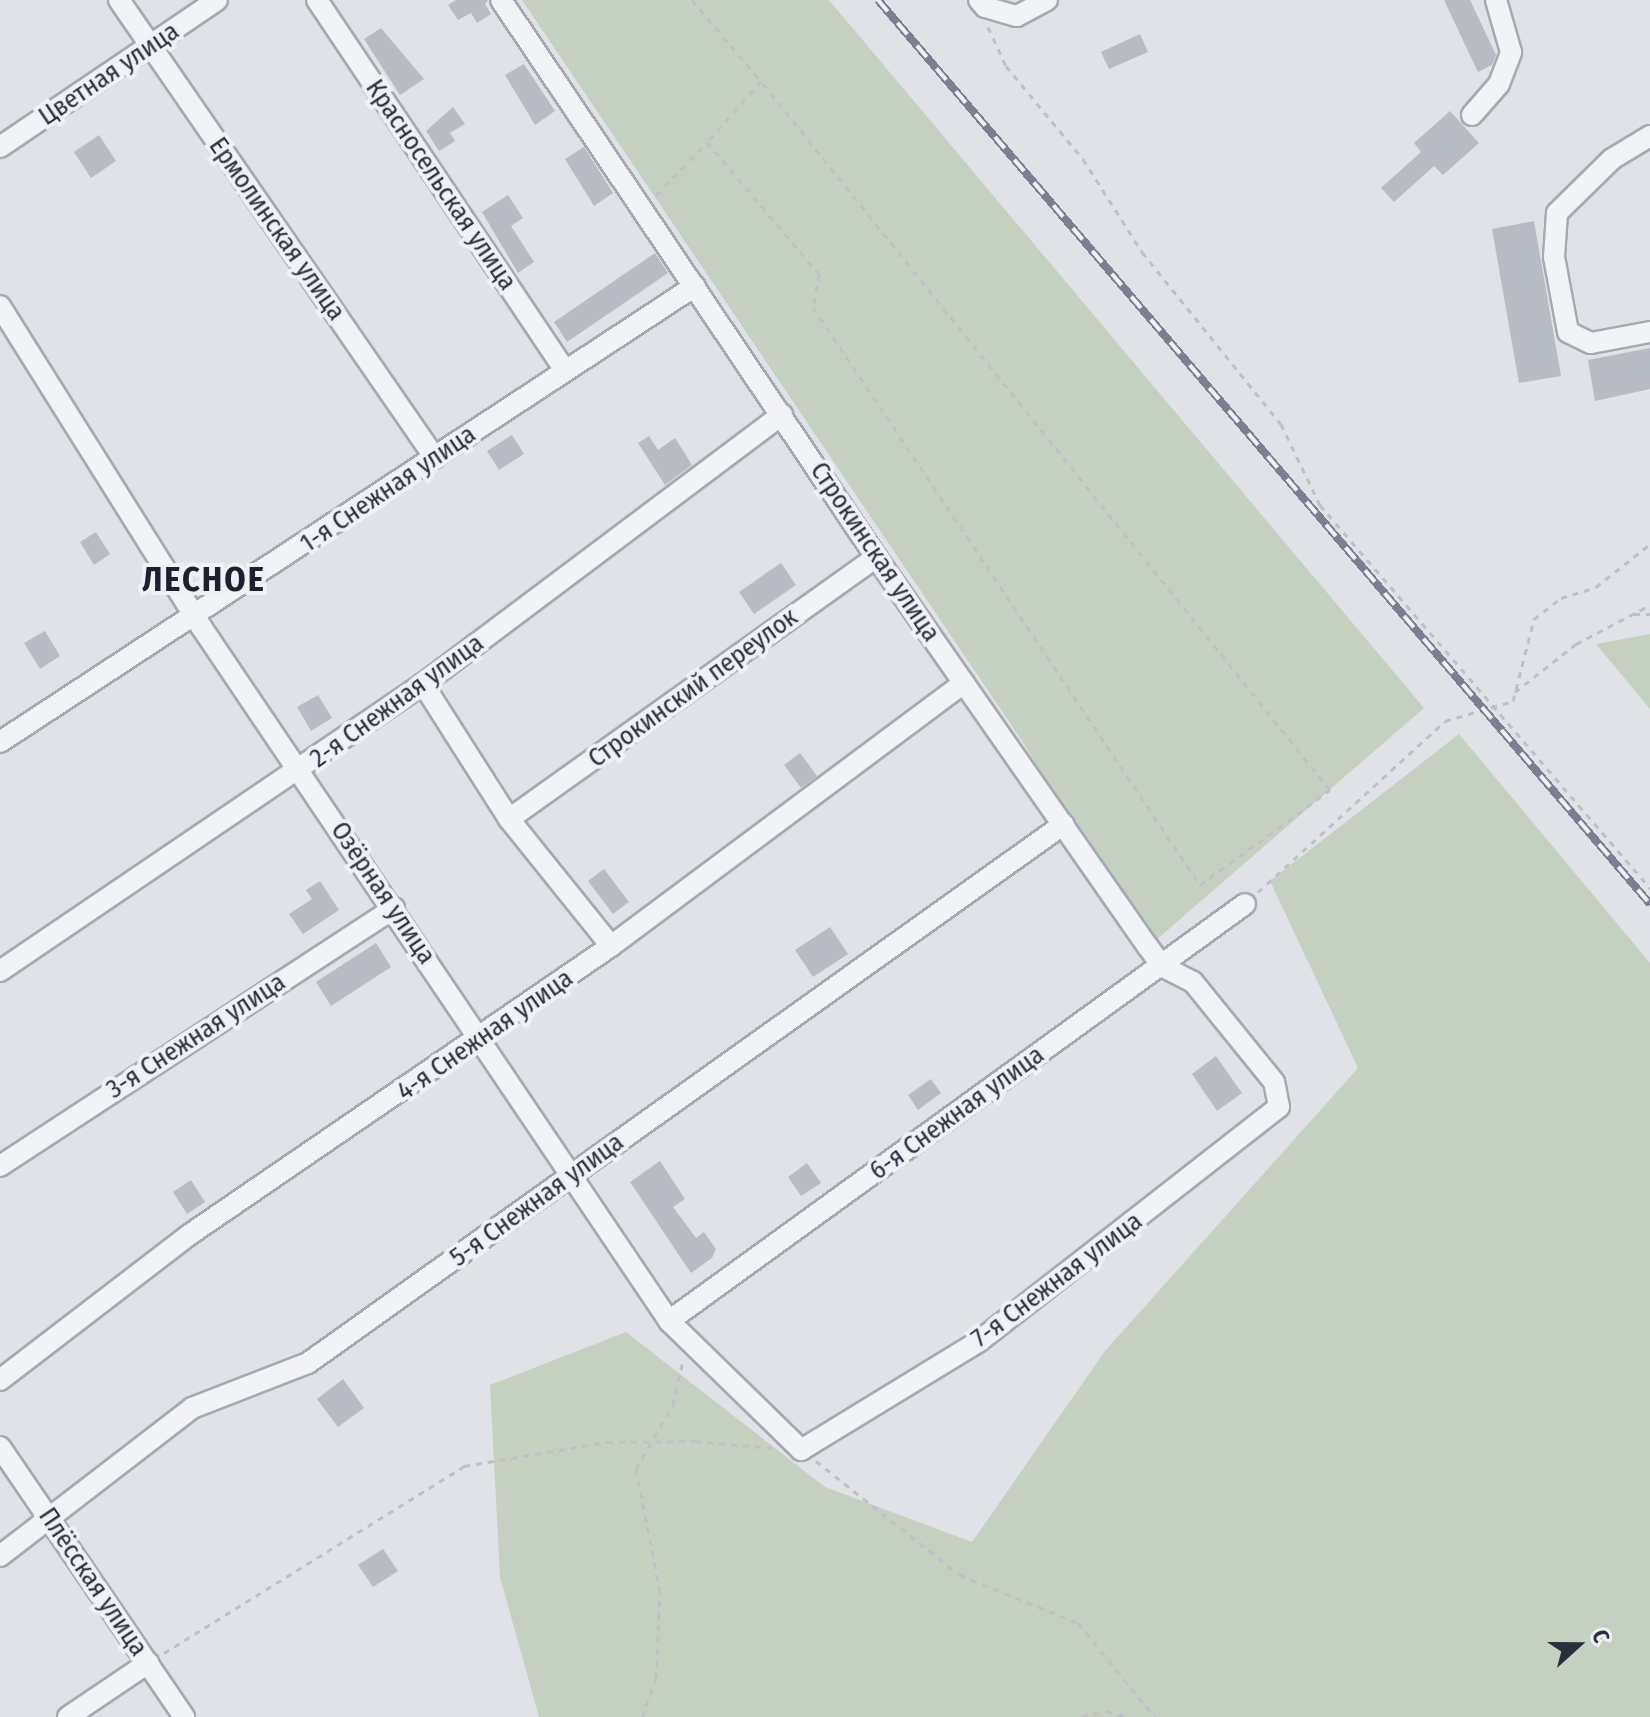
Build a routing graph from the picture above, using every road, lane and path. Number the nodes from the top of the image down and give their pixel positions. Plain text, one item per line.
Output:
1 (119, 0) edge
2 (217, 0) edge
3 (317, 0) edge
4 (501, 0) edge
5 (692, 0) edge
6 (1047, 0) edge
7 (1496, 0) edge
8 (982, 4) edge
9 (151, 46) junction
10 (761, 81) junction
11 (1472, 115) dead end
12 (1650, 136) edge
13 (707, 142) junction
14 (0, 147) edge
15 (643, 209) junction
16 (695, 286) junction
17 (0, 306) edge
18 (1650, 332) edge
19 (565, 370) junction
20 (782, 414) junction
21 (435, 458) junction
22 (1650, 544) edge
23 (876, 557) junction
24 (1650, 605) edge
25 (1633, 614) junction
26 (1650, 614) edge
27 (196, 616) junction
28 (964, 683) junction
29 (423, 684) junction
30 (1515, 692) junction
31 (1494, 705) junction
32 (0, 742) edge
33 (300, 770) junction
34 (509, 819) junction
35 (1064, 824) junction
36 (1650, 888) edge
37 (1245, 904) joint
38 (394, 908) junction
39 (611, 946) junction
40 (1162, 966) junction
41 (0, 971) edge
42 (480, 1040) junction
43 (1274, 1082) joint
44 (0, 1166) edge
45 (572, 1175) junction
46 (669, 1321) junction
47 (684, 1358) dead end
48 (0, 1380) edge
49 (648, 1442) junction
50 (0, 1447) edge
51 (801, 1450) junction
52 (51, 1519) junction
53 (0, 1556) edge
54 (148, 1663) junction
55 (68, 1717) edge
56 (184, 1717) edge
57 (642, 1717) edge
58 (1082, 1717) edge
59 (1126, 1717) edge
60 (1155, 1717) edge

1 - 9 street, Ермолинская улица
2 - 9 street, Цветная улица
3 - 19 street, Красносельская улица
4 - 15 street, Строкинская улица
5 - 10 path
6 - 8 street
7 - 11 street
8 - 31 path
9 - 14 street, Цветная улица
9 - 21 street, Ермолинская улица
10 - 13 path
10 - 13 path
12 - 18 street
13 - 15 path
15 - 16 street, Строкинская улица
16 - 19 street, 1-я Снежная улица
16 - 20 street, Строкинская улица
17 - 27 street, Озёрная улица
19 - 21 street, 1-я Снежная улица
20 - 23 street, Строкинская улица
20 - 29 street, 2-я Снежная улица
21 - 27 street, 1-я Снежная улица
22 - 30 path
23 - 28 street, Строкинская улица
23 - 34 street, Строкинский переулок
24 - 25 path
25 - 26 path
25 - 30 path
27 - 32 street, 1-я Снежная улица
27 - 33 street, Озёрная улица
28 - 35 street, Строкинская улица
28 - 39 street, 4-я Снежная улица
29 - 33 street, 2-я Снежная улица
29 - 34 street
30 - 31 path
31 - 36 path
31 - 37 path
33 - 38 street, Озёрная улица
33 - 41 street, 2-я Снежная улица
34 - 39 street
35 - 40 street, Строкинская улица
35 - 45 street, 5-я Снежная улица
37 - 40 street, 6-я Снежная улица
38 - 42 street, Озёрная улица
38 - 44 street, 3-я Снежная улица
39 - 42 street, 4-я Снежная улица
40 - 43 street, Строкинская улица
40 - 46 street, 6-я Снежная улица
42 - 45 street, Озёрная улица
42 - 48 street, 4-я Снежная улица
43 - 51 street, 7-я Снежная улица
45 - 46 street, Озёрная улица
45 - 52 street, 5-я Снежная улица
46 - 51 street, Озёрная улица
47 - 49 path
49 - 51 path
49 - 54 path
49 - 57 path
50 - 52 street, Плёсская улица
51 - 60 path
52 - 53 street, 5-я Снежная улица
52 - 54 street, Плёсская улица
54 - 55 street
54 - 56 street, Плёсская улица
58 - 59 path

